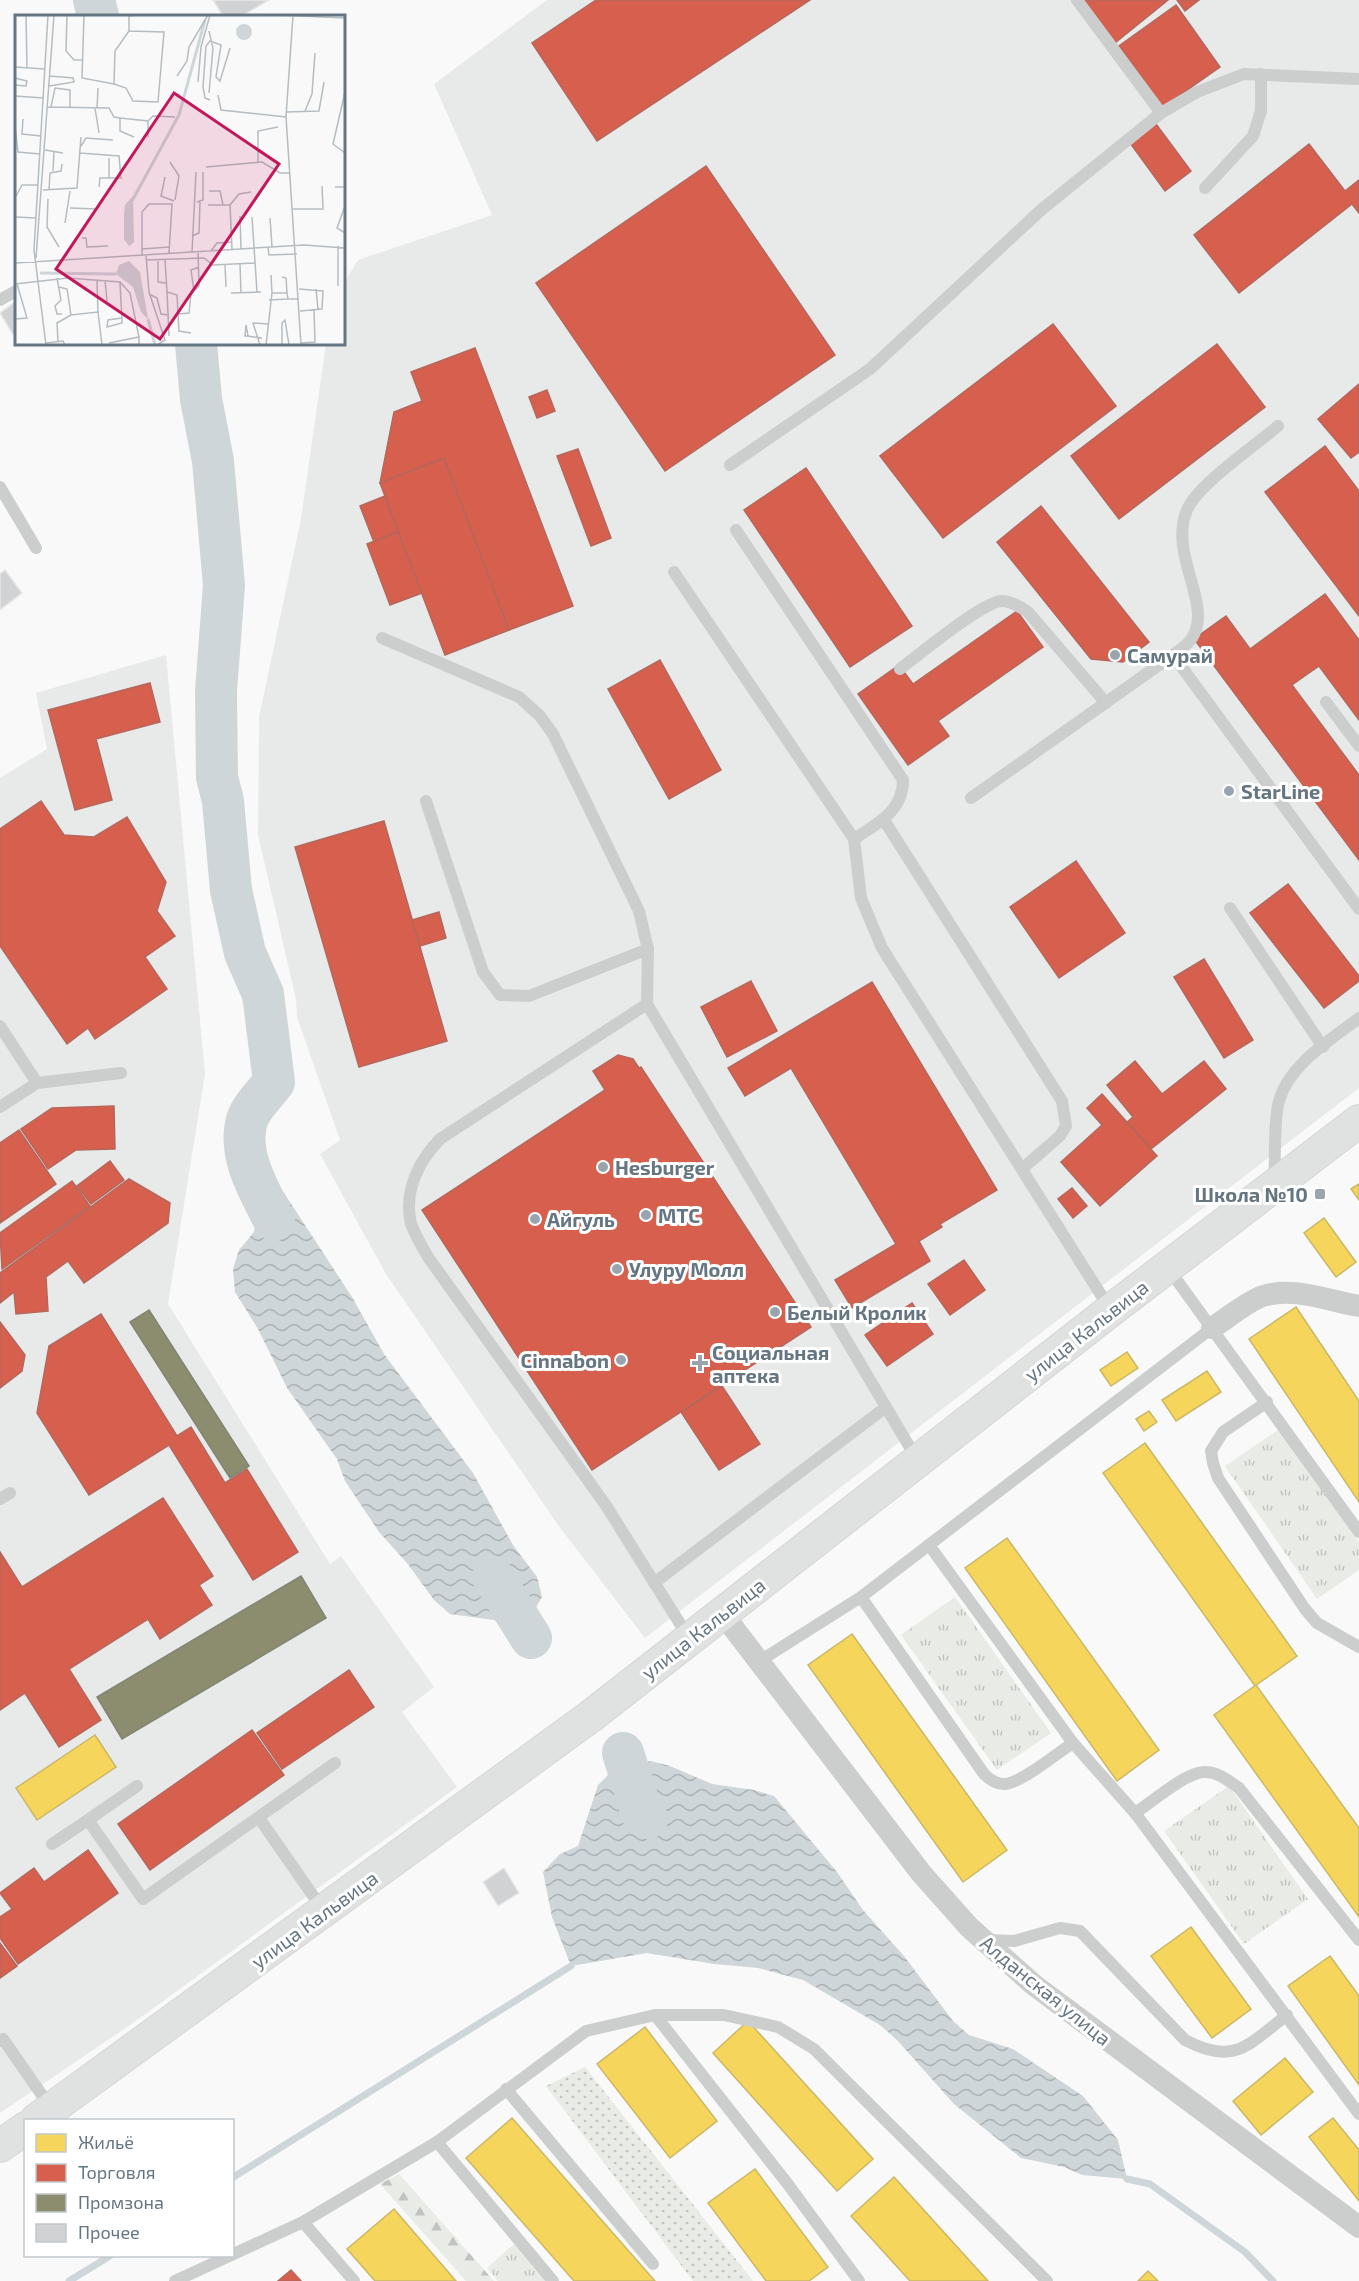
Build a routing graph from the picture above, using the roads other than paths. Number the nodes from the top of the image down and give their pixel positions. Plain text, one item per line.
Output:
1 (1077, 0) edge
2 (1261, 74) junction
3 (1359, 79) edge
4 (1161, 114) junction
5 (1205, 188) dead end
6 (15, 292) edge
7 (0, 300) edge
8 (1278, 426) dead end
9 (730, 465) dead end
10 (0, 487) edge
11 (736, 530) dead end
12 (36, 548) dead end
13 (674, 572) dead end
14 (382, 638) dead end
15 (1173, 655) junction
16 (900, 669) dead end
17 (1326, 702) dead end
18 (1106, 703) junction
19 (1359, 746) edge
20 (971, 798) dead end
21 (426, 801) dead end
22 (884, 820) junction
23 (854, 839) junction
24 (1230, 908) dead end
25 (1359, 909) edge
26 (648, 949) junction
27 (647, 1004) junction
28 (1359, 1018) edge
29 (0, 1026) edge
30 (1323, 1047) junction
31 (121, 1073) dead end
32 (37, 1083) junction
33 (0, 1107) edge
34 (1359, 1121) edge
35 (1023, 1168) junction
36 (1274, 1186) junction
37 (1167, 1267) junction
38 (1359, 1306) edge
39 (1111, 1310) junction
40 (1212, 1328) junction
41 (1267, 1402) junction
42 (886, 1407) junction
43 (919, 1462) junction
44 (1359, 1532) edge
45 (929, 1545) junction
46 (654, 1582) junction
47 (861, 1597) junction
48 (722, 1612) junction
49 (689, 1638) junction
50 (1359, 1647) edge
51 (758, 1662) junction
52 (1073, 1743) junction
53 (335, 1763) dead end
54 (137, 1786) dead end
55 (1136, 1813) junction
56 (259, 1818) junction
57 (87, 1820) junction
58 (52, 1844) dead end
59 (324, 1912) junction
60 (983, 1939) junction
61 (1359, 1941) edge
62 (655, 2015) junction
63 (1287, 2015) junction
64 (0, 2041) edge
65 (506, 2089) junction
66 (1359, 2114) edge
67 (44, 2115) edge
68 (24, 2129) edge
69 (437, 2142) junction
70 (0, 2146) edge
71 (303, 2222) junction
72 (1359, 2227) edge
73 (234, 2254) edge
74 (227, 2257) edge
75 (653, 2264) dead end
76 (175, 2281) edge
77 (354, 2281) edge
78 (553, 2281) edge
79 (859, 2281) edge
80 (1047, 2281) edge

1 - 4 lane
2 - 3 lane
2 - 4 lane
2 - 5 lane
4 - 9 lane
6 - 7 lane
8 - 15 lane
10 - 12 lane
11 - 22 lane
13 - 23 lane
14 - 26 lane
15 - 18 lane
15 - 25 lane
16 - 18 lane
17 - 19 lane
18 - 20 lane
21 - 26 lane
22 - 23 lane
22 - 35 lane
23 - 35 lane
24 - 30 lane
26 - 27 lane
27 - 42 lane
27 - 46 lane
28 - 30 lane
29 - 32 lane
30 - 36 lane
31 - 32 lane
32 - 33 lane
34 - 36 street, улица Кальвица
35 - 39 lane
36 - 37 street, улица Кальвица
37 - 39 street, улица Кальвица
37 - 40 lane
38 - 40 street
39 - 43 street, улица Кальвица
40 - 41 lane
40 - 45 lane
41 - 44 lane
41 - 50 lane
42 - 43 lane
42 - 46 lane
43 - 48 street, улица Кальвица
45 - 47 lane
45 - 52 lane
46 - 49 lane
47 - 51 lane
47 - 52 lane
48 - 49 street, улица Кальвица
48 - 51 street, Алданская улица
49 - 59 street, улица Кальвица
51 - 60 street, Алданская улица
52 - 55 lane
53 - 56 lane
54 - 57 lane
55 - 61 lane
55 - 63 lane
56 - 57 lane
56 - 59 lane
57 - 58 lane
59 - 67 street, улица Кальвица
60 - 63 lane
60 - 72 street, Алданская улица
62 - 65 lane
62 - 79 lane
62 - 80 lane
63 - 66 lane
64 - 67 lane
65 - 69 lane
65 - 75 lane
68 - 70 street
69 - 71 lane
69 - 78 lane
71 - 73 lane
71 - 77 lane
74 - 76 lane

